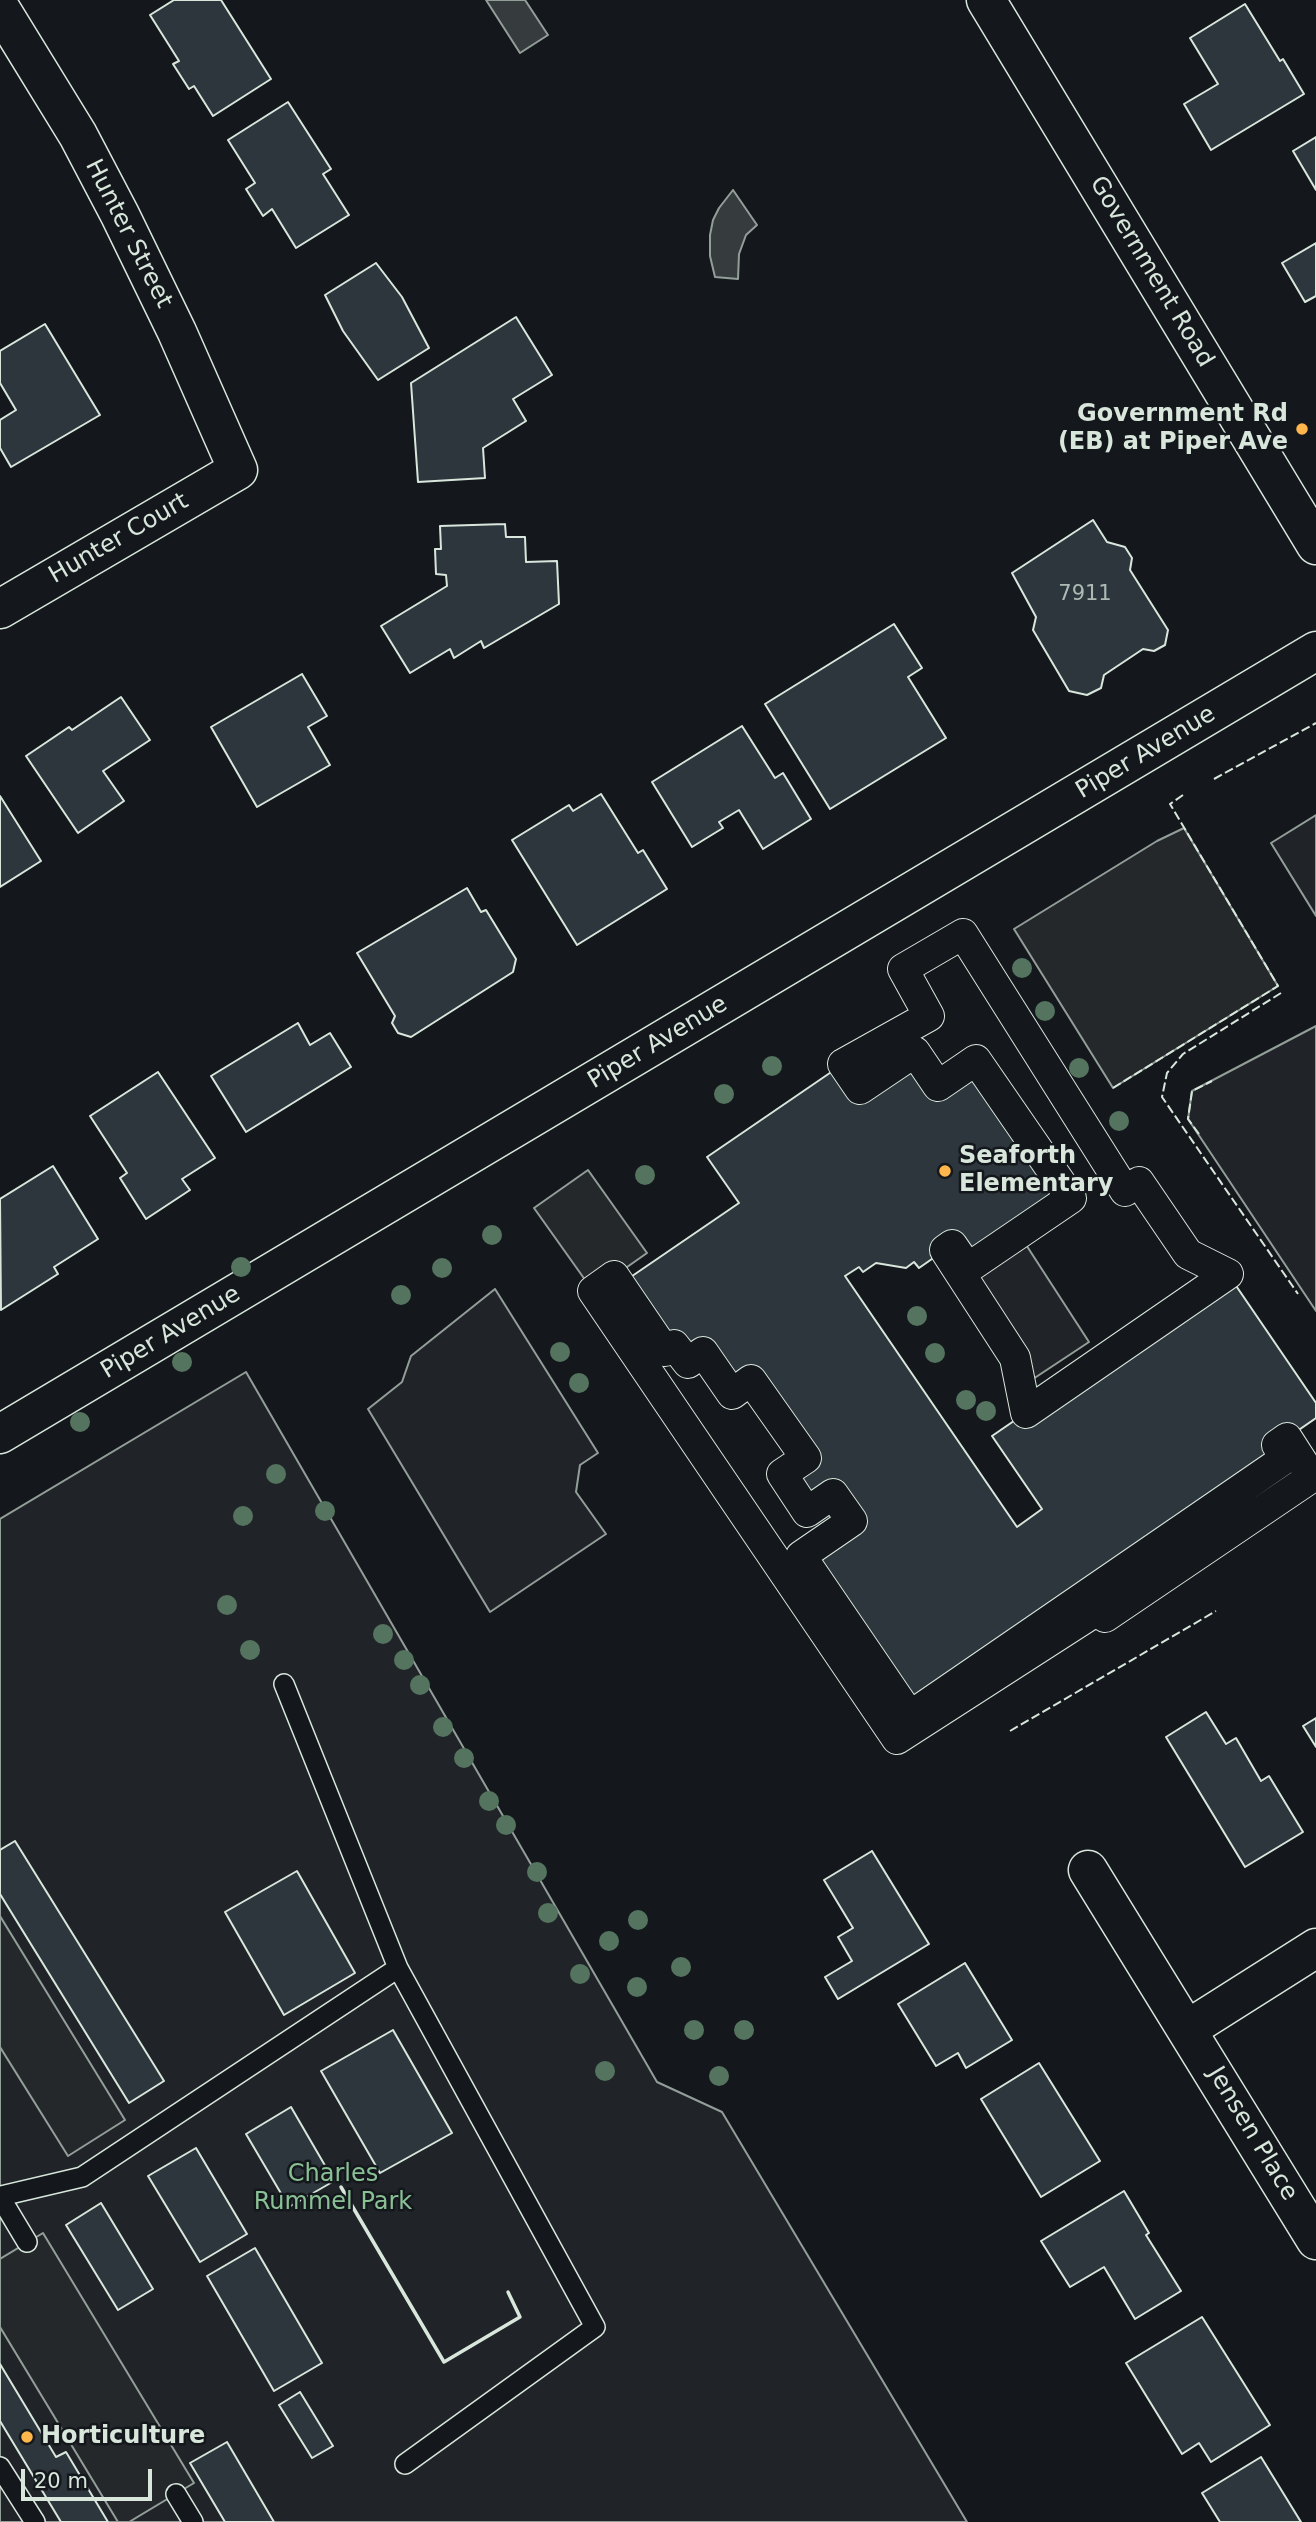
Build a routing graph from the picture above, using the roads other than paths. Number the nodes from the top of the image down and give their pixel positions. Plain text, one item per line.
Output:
1 (986, 0) edge
2 (0, 8) edge
3 (238, 470) joint
4 (1316, 545) edge
5 (0, 608) edge
6 (1316, 651) edge
7 (1026, 1413) joint
8 (0, 1434) edge
9 (284, 1684) dead end
10 (897, 1739) joint
11 (1088, 1870) dead end
12 (1316, 1948) edge
13 (398, 1968) junction
14 (1188, 2029) junction
15 (1, 2197) edge
16 (1316, 2240) edge
17 (27, 2242) dead end
18 (405, 2464) dead end
19 (0, 2466) edge
20 (176, 2494) dead end
21 (35, 2522) edge
22 (193, 2522) edge

1 - 4 street, Government Road
2 - 3 street, Hunter Street
3 - 5 street, Hunter Court
6 - 8 street, Piper Avenue
7 - 7 street
9 - 13 lane
10 - 10 street
11 - 14 street, Jensen Place
12 - 14 street
13 - 15 lane
13 - 18 lane
14 - 16 street, Jensen Place
15 - 17 lane
19 - 21 lane
20 - 22 lane

